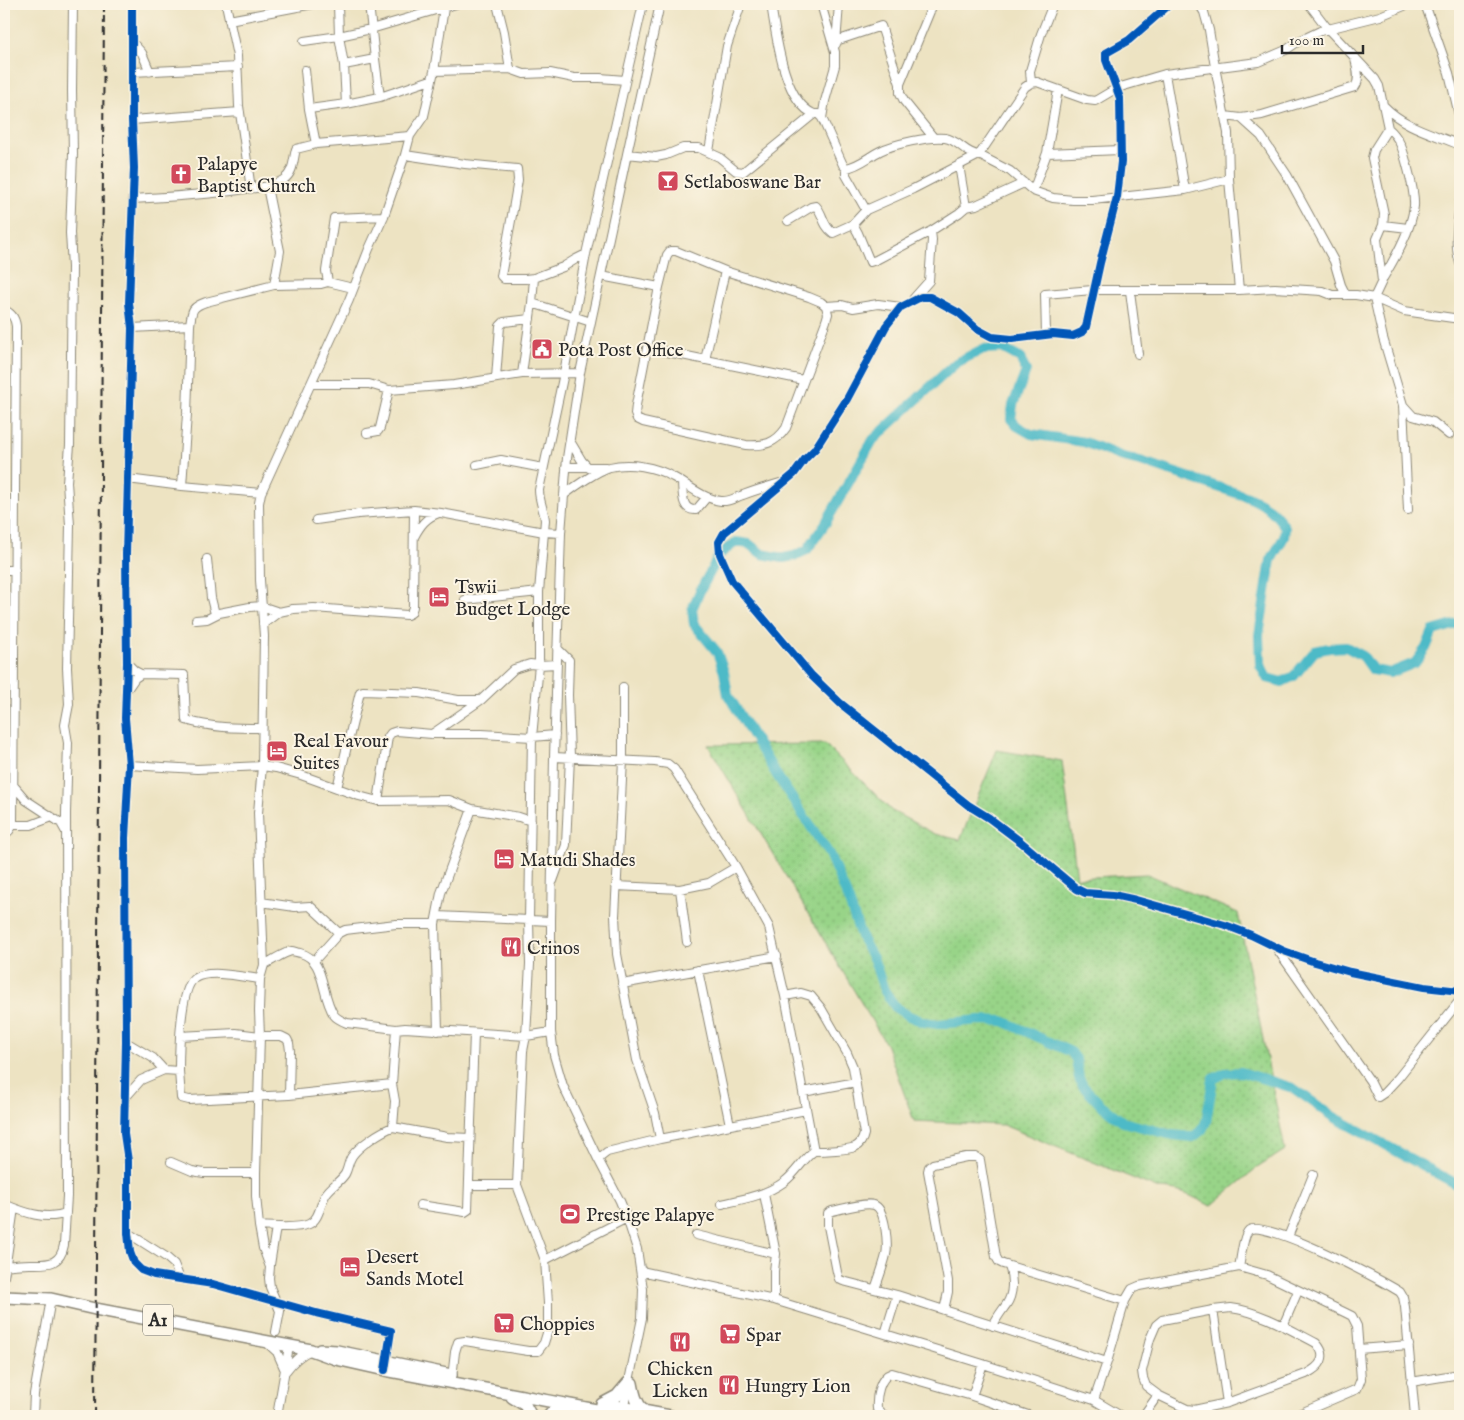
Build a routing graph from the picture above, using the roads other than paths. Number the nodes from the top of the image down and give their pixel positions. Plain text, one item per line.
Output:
1 (73, 4) edge
2 (132, 4) edge
3 (226, 4) edge
4 (313, 4) edge
5 (338, 4) edge
6 (369, 4) edge
7 (456, 4) edge
8 (497, 4) edge
9 (643, 4) edge
10 (660, 4) edge
11 (741, 4) edge
12 (771, 4) edge
13 (821, 4) edge
14 (838, 4) edge
15 (933, 4) edge
16 (1053, 4) edge
17 (1170, 4) edge
18 (1199, 4) edge
19 (1310, 4) edge
20 (1408, 4) edge
21 (1425, 4) edge
22 (444, 6) edge
23 (229, 20) junction
24 (371, 29) junction
25 (1328, 29) junction
26 (339, 36) junction
27 (304, 41) dead end
28 (836, 41) junction
29 (132, 42) junction
30 (835, 52) junction
31 (1355, 56) junction
32 (375, 59) junction
33 (344, 65) junction
34 (238, 67) junction
35 (1215, 67) junction
36 (510, 69) junction
37 (305, 70) dead end
38 (434, 71) junction
39 (132, 72) junction
40 (150, 72) junction
41 (1165, 74) junction
42 (431, 80) junction
43 (625, 80) junction
44 (1031, 83) junction
45 (900, 84) junction
46 (1117, 88) junction
47 (1058, 90) junction
48 (380, 97) junction
49 (346, 104) junction
50 (1382, 104) junction
51 (309, 109) junction
52 (240, 112) junction
53 (814, 114) junction
54 (1225, 116) junction
55 (822, 118) junction
56 (1241, 118) junction
57 (1460, 119) edge
58 (132, 120) junction
59 (1388, 128) junction
60 (410, 136) junction
61 (933, 137) junction
62 (316, 144) junction
63 (1460, 145) edge
64 (1120, 150) junction
65 (708, 151) junction
66 (1047, 153) junction
67 (627, 154) junction
68 (406, 155) junction
69 (978, 155) junction
70 (959, 165) junction
71 (846, 168) junction
72 (1230, 179) junction
73 (1024, 183) junction
74 (267, 187) junction
75 (251, 189) junction
76 (1185, 190) junction
77 (1034, 191) junction
78 (1117, 197) junction
79 (132, 199) junction
80 (1460, 200) edge
81 (966, 207) junction
82 (866, 210) junction
83 (384, 216) junction
84 (788, 221) dead end
85 (853, 224) junction
86 (1459, 224) edge
87 (1383, 225) junction
88 (1408, 228) junction
89 (931, 231) junction
90 (586, 254) junction
91 (1460, 263) edge
92 (725, 271) junction
93 (601, 276) junction
94 (534, 278) junction
95 (1382, 281) junction
96 (328, 282) junction
97 (274, 285) junction
98 (659, 287) junction
99 (353, 288) junction
100 (1093, 290) junction
101 (1239, 290) junction
102 (1130, 291) junction
103 (1346, 295) junction
104 (1374, 298) junction
105 (912, 301) junction
106 (532, 303) junction
107 (826, 306) junction
108 (901, 307) junction
109 (4, 310) edge
110 (575, 316) junction
111 (1460, 318) edge
112 (530, 319) junction
113 (591, 322) junction
114 (190, 325) junction
115 (132, 328) junction
116 (1046, 335) junction
117 (648, 348) junction
118 (1138, 354) dead end
119 (705, 360) junction
120 (564, 373) junction
121 (580, 373) junction
122 (522, 374) junction
123 (496, 378) junction
124 (803, 380) junction
125 (311, 384) junction
126 (389, 390) junction
127 (1403, 405) junction
128 (367, 433) dead end
129 (1449, 435) dead end
130 (570, 440) junction
131 (477, 465) dead end
132 (566, 467) junction
133 (610, 467) junction
134 (543, 468) junction
135 (589, 468) junction
136 (128, 480) junction
137 (682, 482) junction
138 (784, 482) junction
139 (182, 486) junction
140 (261, 493) junction
141 (564, 495) junction
142 (707, 497) junction
143 (414, 510) junction
144 (1408, 510) dead end
145 (441, 513) junction
146 (316, 520) dead end
147 (544, 532) junction
148 (561, 533) junction
149 (413, 538) junction
150 (207, 559) dead end
151 (4, 570) edge
152 (15, 570) junction
153 (539, 592) junction
154 (465, 600) dead end
155 (261, 606) junction
156 (279, 612) junction
157 (215, 614) junction
158 (196, 620) dead end
159 (263, 624) junction
160 (557, 648) junction
161 (127, 663) junction
162 (557, 664) junction
163 (539, 665) junction
164 (141, 674) junction
165 (624, 688) dead end
166 (126, 691) junction
167 (481, 700) junction
168 (262, 728) junction
169 (432, 734) junction
170 (555, 735) junction
171 (532, 737) junction
172 (554, 757) junction
173 (570, 757) junction
174 (623, 760) junction
175 (129, 765) junction
176 (262, 766) junction
177 (14, 786) junction
178 (337, 788) junction
179 (378, 801) junction
180 (472, 809) junction
181 (52, 817) junction
182 (531, 821) junction
183 (13, 825) junction
184 (67, 832) junction
185 (4, 833) edge
186 (736, 867) junction
187 (552, 886) junction
188 (616, 886) junction
189 (680, 890) junction
190 (261, 902) junction
191 (436, 920) junction
192 (529, 920) junction
193 (551, 921) junction
194 (339, 932) junction
195 (687, 942) dead end
196 (1276, 947) junction
197 (777, 956) junction
198 (314, 961) junction
199 (264, 964) junction
200 (698, 970) junction
201 (260, 979) junction
202 (622, 984) junction
203 (1460, 991) edge
204 (785, 996) junction
205 (1460, 1000) edge
206 (396, 1030) junction
207 (438, 1031) junction
208 (551, 1032) junction
209 (474, 1033) junction
210 (180, 1036) junction
211 (260, 1036) junction
212 (526, 1036) junction
213 (126, 1042) junction
214 (164, 1070) junction
215 (179, 1071) junction
216 (856, 1082) junction
217 (392, 1084) junction
218 (802, 1092) junction
219 (289, 1095) junction
220 (258, 1096) junction
221 (125, 1098) junction
222 (806, 1110) junction
223 (730, 1125) junction
224 (393, 1127) junction
225 (470, 1138) junction
226 (660, 1139) junction
227 (814, 1151) junction
228 (598, 1159) junction
229 (172, 1162) dead end
230 (256, 1173) junction
231 (1313, 1175) dead end
232 (469, 1185) junction
233 (517, 1185) junction
234 (764, 1194) junction
235 (4, 1204) edge
236 (722, 1204) dead end
237 (420, 1205) dead end
238 (14, 1208) junction
239 (66, 1212) junction
240 (627, 1218) junction
241 (259, 1226) junction
242 (276, 1227) junction
243 (128, 1233) junction
244 (696, 1235) dead end
245 (1288, 1237) junction
246 (776, 1254) junction
247 (545, 1260) junction
248 (5, 1266) junction
249 (1009, 1266) junction
250 (270, 1267) junction
251 (1239, 1267) junction
252 (641, 1271) junction
253 (4, 1277) edge
254 (180, 1279) junction
255 (875, 1289) junction
256 (1298, 1291) junction
257 (897, 1295) junction
258 (4, 1297) edge
259 (51, 1299) junction
260 (774, 1300) junction
261 (1125, 1301) junction
262 (276, 1302) junction
263 (944, 1310) junction
264 (1213, 1310) junction
265 (993, 1326) junction
266 (1283, 1326) junction
267 (276, 1332) dead end
268 (885, 1334) junction
269 (266, 1342) junction
270 (1409, 1345) junction
271 (288, 1346) junction
272 (1359, 1349) junction
273 (311, 1350) junction
274 (1107, 1362) junction
275 (983, 1364) junction
276 (386, 1366) junction
277 (285, 1372) junction
278 (1460, 1374) edge
279 (452, 1378) junction
280 (630, 1380) junction
281 (1411, 1382) junction
282 (503, 1393) junction
283 (1158, 1395) junction
284 (972, 1396) junction
285 (544, 1397) junction
286 (1094, 1400) junction
287 (1227, 1403) junction
288 (602, 1404) junction
289 (575, 1406) junction
290 (644, 1411) junction
291 (626, 1413) edge
292 (33, 1416) edge
293 (277, 1416) edge
294 (531, 1416) edge
295 (537, 1416) edge
296 (547, 1416) edge
297 (670, 1416) edge
298 (884, 1416) edge
299 (1031, 1416) edge
300 (1121, 1416) edge
301 (1144, 1416) edge
302 (1294, 1416) edge
303 (1415, 1416) edge

1 - 184 street
2 - 29 street
3 - 23 street
4 - 23 street
5 - 26 street
6 - 24 street
7 - 22 street
8 - 36 street
9 - 43 street
10 - 67 street
11 - 65 street
12 - 53 street
13 - 30 street
14 - 28 street
15 - 45 street
16 - 44 street
17 - 46 street
18 - 35 street
19 - 25 street
20 - 25 street
21 - 57 street
22 - 24 street
22 - 38 street
23 - 34 street
24 - 26 street
24 - 32 street
25 - 31 street
25 - 35 street
26 - 27 street
26 - 33 street
28 - 30 street
28 - 45 street
29 - 39 street
29 - 40 street
30 - 55 street
31 - 50 street
31 - 56 street
32 - 33 street
32 - 48 street
33 - 49 street
34 - 40 street
34 - 52 street
35 - 41 street
35 - 54 street
36 - 38 street
36 - 43 street
37 - 51 street
38 - 42 street
39 - 40 street
39 - 58 street
41 - 46 street
41 - 76 street
42 - 48 street
42 - 60 street
43 - 90 street
44 - 47 street
44 - 69 street
45 - 61 street
46 - 47 street
46 - 64 street
47 - 66 street
48 - 49 street
49 - 51 street
50 - 59 street
50 - 63 street
51 - 62 street
52 - 58 street
52 - 75 street
53 - 55 street
53 - 65 street
54 - 56 street
54 - 72 street
55 - 71 street
56 - 103 street
58 - 79 street
59 - 87 street
59 - 88 street
60 - 62 street
60 - 68 street
61 - 69 street
61 - 71 street
62 - 74 street
64 - 66 street
64 - 78 street
65 - 67 street
66 - 77 street
67 - 93 street
68 - 83 street
68 - 94 street
69 - 70 street
69 - 73 street
70 - 81 street
70 - 82 street
71 - 82 street
72 - 76 street
72 - 101 street
73 - 77 street
73 - 81 street
74 - 75 street
74 - 97 street
75 - 79 street
76 - 78 street
77 - 78 street
78 - 100 street
79 - 115 street
80 - 86 street
81 - 89 street
82 - 85 street
83 - 96 street
83 - 99 street
84 - 85 street
85 - 89 street
86 - 91 street
87 - 88 street
87 - 95 street
88 - 95 street
89 - 105 street
90 - 94 street
90 - 110 street
92 - 98 street
92 - 107 street
92 - 119 street
93 - 98 street
93 - 113 street
94 - 106 street
95 - 104 street
96 - 97 street
96 - 99 street
97 - 114 street
98 - 117 street
99 - 125 street
100 - 102 street
100 - 116 street
100 - 116 street
101 - 102 street
101 - 103 street
102 - 118 street
103 - 104 street
104 - 111 street
104 - 127 street
105 - 108 street
105 - 116 street
106 - 110 street
106 - 112 street
107 - 108 street
107 - 124 street
108 - 138 street
109 - 152 street
110 - 113 street
110 - 120 street
112 - 122 street
112 - 123 street
113 - 121 street
114 - 115 street
114 - 139 street
115 - 136 street
117 - 119 street
117 - 124 street
119 - 124 street
120 - 121 street
120 - 122 street
120 - 134 street
121 - 130 street
122 - 123 street
123 - 126 street
125 - 126 street
125 - 140 street
126 - 128 street
127 - 129 street
127 - 144 street
130 - 132 street
130 - 135 street
131 - 134 street
132 - 135 street
132 - 141 street
133 - 135 street
133 - 137 street
133 - 141 street
134 - 147 street
136 - 139 street
136 - 161 street
137 - 142 street
137 - 142 street
138 - 142 street
138 - 196 street
139 - 140 street
140 - 155 street
141 - 148 street
143 - 145 street
143 - 146 street
143 - 149 street
145 - 147 street
145 - 149 street
147 - 148 street
147 - 153 street
148 - 160 street
149 - 156 street
150 - 157 street
151 - 152 street
152 - 177 street
153 - 154 street
153 - 163 street
155 - 156 street
155 - 157 street
155 - 159 street
156 - 159 street
157 - 158 street
159 - 168 street
160 - 162 street
160 - 173 street
161 - 164 street
161 - 166 street
162 - 163 street
162 - 170 street
163 - 167 street
163 - 171 street
164 - 166 street
164 - 168 street
165 - 174 street
166 - 175 street
167 - 169 street
167 - 178 street
168 - 176 street
169 - 171 street
169 - 179 street
170 - 171 street
170 - 172 street
171 - 182 street
172 - 173 street
172 - 187 street
173 - 174 street
173 - 187 street
174 - 186 street
174 - 188 street
175 - 176 street
175 - 213 street
176 - 178 street
176 - 190 street
177 - 181 street
177 - 183 street
178 - 179 street
179 - 180 street
180 - 182 street
180 - 191 street
181 - 183 street
181 - 184 street
182 - 192 street
183 - 185 street
184 - 239 street
186 - 189 street
186 - 197 street
187 - 193 street
188 - 189 street
188 - 202 street
189 - 195 street
190 - 194 street
190 - 199 street
191 - 192 street
191 - 194 street
191 - 207 street
192 - 193 street
192 - 212 street
193 - 208 street
194 - 198 street
196 - 203 street
196 - 205 street
197 - 200 street
197 - 204 street
198 - 199 street
198 - 206 street
199 - 201 street
200 - 202 street
200 - 223 street
201 - 210 street
201 - 211 street
202 - 226 street
204 - 216 street
204 - 218 street
206 - 207 street
206 - 217 street
207 - 209 street
208 - 212 street
208 - 228 street
209 - 212 street
209 - 225 street
210 - 211 street
210 - 215 street
211 - 219 street
211 - 220 street
212 - 233 street
213 - 214 street
213 - 221 street
214 - 215 street
214 - 221 street
215 - 220 street
216 - 218 street
216 - 227 street
217 - 219 street
217 - 224 street
218 - 222 street
219 - 220 street
220 - 230 street
221 - 243 street
222 - 223 street
222 - 227 street
223 - 226 street
224 - 225 street
224 - 242 street
225 - 232 street
226 - 228 street
227 - 234 street
228 - 240 street
229 - 230 street
230 - 241 street
231 - 245 street
232 - 233 street
232 - 237 street
233 - 247 street
234 - 236 street
234 - 246 street
235 - 238 street
238 - 239 street
238 - 248 street
239 - 248 street
240 - 247 street
240 - 252 street
241 - 242 street
241 - 250 street
242 - 250 street
243 - 254 street
243 - 254 street
244 - 246 street
245 - 251 street
245 - 270 street
246 - 260 street
247 - 279 street
248 - 253 street
249 - 261 street
249 - 263 street
249 - 265 street
250 - 262 street
251 - 256 street
251 - 261 street
252 - 260 street
252 - 280 street
254 - 262 street
255 - 255 street
255 - 257 street
256 - 266 street
256 - 272 street
257 - 263 street
257 - 268 street
258 - 259 highway, A1
259 - 269 highway, A1
259 - 292 street
260 - 268 street
261 - 274 street
262 - 267 street
262 - 276 street
263 - 265 street
264 - 266 street
264 - 283 street
264 - 287 street
265 - 274 street
266 - 287 street
268 - 275 street
269 - 271 highway, A1
269 - 277 street
270 - 272 street
270 - 281 street
271 - 273 highway, A1
271 - 277 street
272 - 302 street
273 - 276 highway, A1
273 - 277 street
274 - 286 street
275 - 284 street
275 - 286 street
276 - 279 highway, A1
277 - 293 street
278 - 281 street
279 - 282 highway, A1
279 - 285 highway, A1
280 - 288 highway
280 - 290 highway
280 - 291 street
281 - 303 street
282 - 285 highway, A1
282 - 294 highway
283 - 287 street
283 - 301 street
284 - 298 street
284 - 299 street
285 - 288 highway, A1
285 - 289 highway, A1
285 - 295 highway
285 - 296 highway
286 - 300 street
288 - 291 highway, A1
289 - 291 highway, A1
289 - 296 highway
290 - 291 highway, A1
290 - 297 highway, A1

